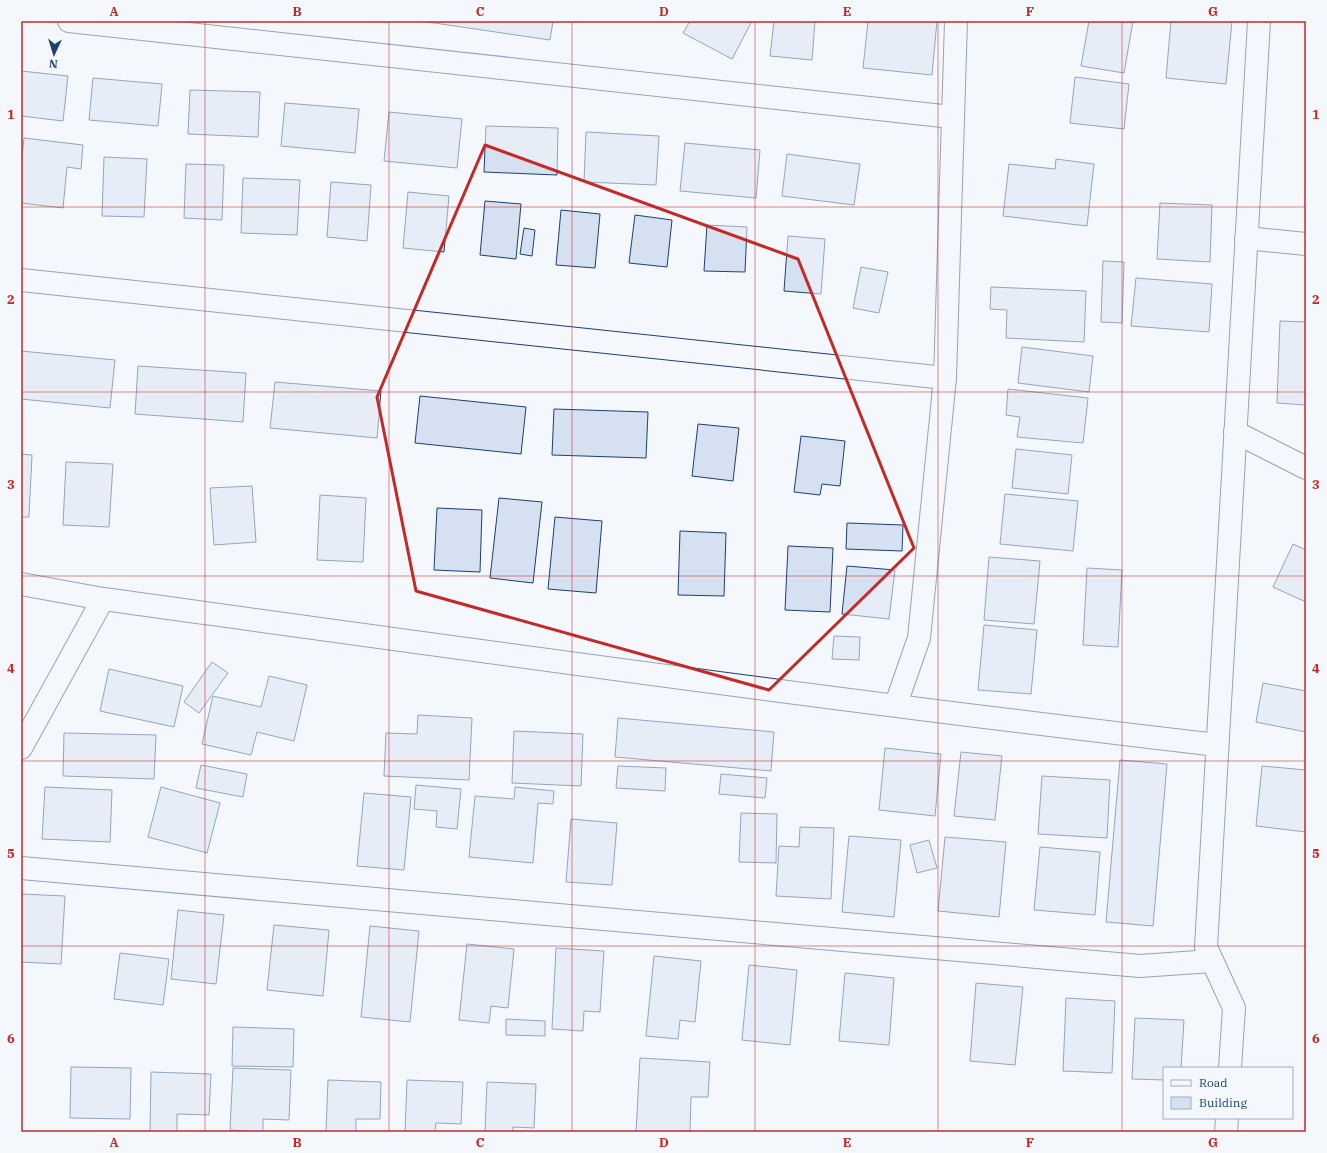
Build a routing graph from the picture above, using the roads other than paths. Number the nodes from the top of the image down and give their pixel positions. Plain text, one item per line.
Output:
1 (69, 21) edge
2 (956, 21) edge
3 (1258, 21) edge
4 (952, 117) junction
5 (1246, 238) junction
6 (1306, 244) edge
7 (21, 280) edge
8 (945, 378) junction
9 (1235, 432) junction
10 (1306, 468) edge
11 (21, 584) edge
12 (103, 599) junction
13 (896, 704) junction
14 (1217, 745) junction
15 (21, 748) edge
16 (21, 868) edge
17 (1212, 961) junction
18 (1230, 1067) edge
19 (1227, 1119) edge
20 (1226, 1132) edge

1 - 4 street
2 - 4 street
3 - 5 street
4 - 8 street
5 - 6 street
5 - 9 street
7 - 8 street
8 - 13 street
9 - 10 street
9 - 14 street
11 - 12 street
12 - 13 street
12 - 15 street
13 - 14 street
14 - 17 street
16 - 17 street
17 - 18 street
19 - 20 street

